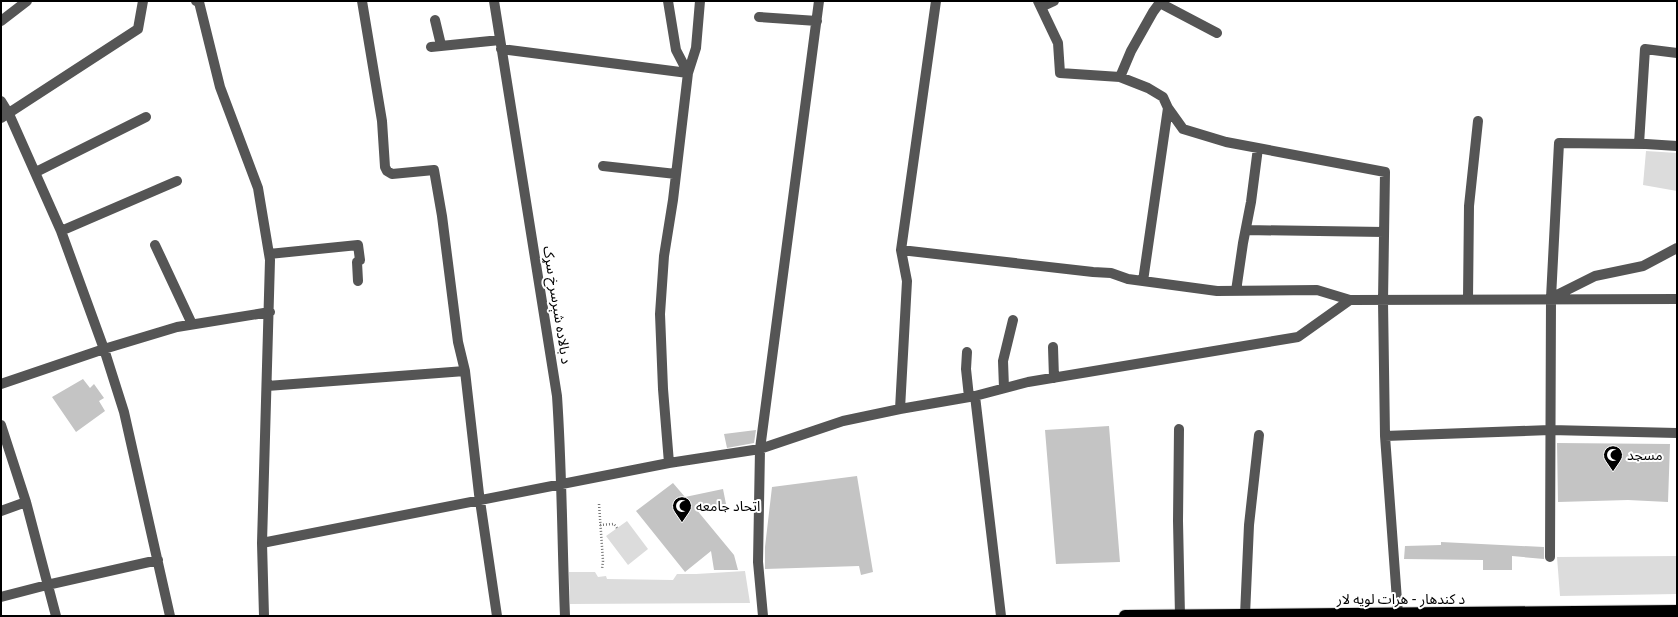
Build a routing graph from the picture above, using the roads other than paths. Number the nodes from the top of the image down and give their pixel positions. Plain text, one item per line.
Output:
1 (27, 1) edge
2 (143, 1) edge
3 (199, 1) edge
4 (362, 1) edge
5 (494, 1) edge
6 (668, 1) edge
7 (700, 1) edge
8 (820, 1) edge
9 (936, 1) edge
10 (1054, 1) edge
11 (1161, 2) edge
12 (1039, 4) edge
13 (760, 17) dead end
14 (435, 20) dead end
15 (1, 21) edge
16 (817, 21) junction
17 (1216, 33) dead end
18 (501, 45) junction
19 (1677, 52) edge
20 (688, 73) junction
21 (1120, 78) junction
22 (1, 100) edge
23 (1168, 108) junction
24 (5, 116) edge
25 (146, 117) dead end
26 (1478, 121) dead end
27 (1639, 144) junction
28 (1677, 146) edge
29 (1258, 148) junction
30 (603, 166) dead end
31 (36, 172) junction
32 (676, 174) junction
33 (177, 181) dead end
34 (1246, 230) junction
35 (62, 231) junction
36 (1384, 232) junction
37 (155, 245) dead end
38 (1677, 248) edge
39 (902, 250) junction
40 (269, 254) junction
41 (358, 281) dead end
42 (1143, 281) junction
43 (1236, 291) junction
44 (1551, 298) junction
45 (1677, 298) edge
46 (1350, 300) junction
47 (1468, 300) junction
48 (1383, 301) junction
49 (270, 312) junction
50 (1013, 320) dead end
51 (192, 324) junction
52 (1053, 347) dead end
53 (104, 349) junction
54 (967, 352) dead end
55 (465, 370) junction
56 (1054, 378) junction
57 (1, 384) edge
58 (267, 386) junction
59 (1004, 388) junction
60 (972, 396) junction
61 (900, 409) junction
62 (1, 425) edge
63 (1179, 428) dead end
64 (1550, 430) junction
65 (1677, 433) edge
66 (1259, 435) dead end
67 (1385, 436) junction
68 (760, 449) junction
69 (669, 462) junction
70 (560, 485) junction
71 (480, 499) junction
72 (26, 502) junction
73 (1, 511) edge
74 (262, 543) junction
75 (1550, 557) dead end
76 (158, 560) junction
77 (47, 585) junction
78 (1, 597) edge
79 (1677, 611) edge
80 (1398, 614) junction
81 (1245, 615) junction
82 (56, 616) edge
83 (170, 616) edge
84 (264, 616) edge
85 (497, 616) edge
86 (565, 616) edge
87 (763, 616) edge
88 (1001, 616) edge
89 (1125, 616) edge
90 (1180, 616) edge

1 - 15 street
2 - 24 street
3 - 40 street
4 - 55 street
5 - 18 street, د بالاده شېرسرخ سړک
6 - 20 street
7 - 20 street
8 - 16 street
9 - 39 street
10 - 12 street
11 - 17 street
11 - 21 street
12 - 21 street
13 - 16 street
14 - 18 street
16 - 68 street
18 - 20 street
18 - 70 street, د بالاده شېرسرخ سړک
19 - 27 street
20 - 32 street
21 - 23 street
22 - 24 street
23 - 29 street
23 - 42 street
24 - 31 street
25 - 31 street
26 - 47 street
27 - 28 street
27 - 44 street
29 - 34 street
29 - 36 street
30 - 32 street
31 - 35 street
32 - 69 street
33 - 35 street
34 - 36 street
34 - 43 street
35 - 53 street
36 - 48 street
37 - 51 street
38 - 44 street
39 - 42 street
39 - 61 street
40 - 41 street
40 - 49 street
42 - 43 street
43 - 46 street
44 - 45 street
44 - 47 street
44 - 64 street
46 - 48 street
46 - 56 street
47 - 48 street
48 - 67 street
49 - 51 street
49 - 58 street
50 - 59 street
51 - 53 street
52 - 56 street
53 - 57 street
53 - 76 street
54 - 60 street
55 - 58 street
55 - 71 street
56 - 59 street
58 - 74 street
59 - 60 street
60 - 61 street
60 - 88 street
61 - 68 street
62 - 72 street
63 - 90 street
64 - 65 street
64 - 67 street
64 - 75 street
66 - 81 street
67 - 80 street
68 - 69 street
68 - 87 street
69 - 70 street
70 - 71 street
70 - 86 street, د بالاده شېرسرخ سړک
71 - 74 street
71 - 85 street
72 - 73 street
72 - 77 street
74 - 84 street
76 - 77 street
76 - 83 street
77 - 78 street
77 - 82 street
79 - 80 highway, د کندهار - هرات لويه لار
80 - 81 highway, د کندهار - هرات لويه لار
81 - 90 highway, د کندهار - هرات لويه لار
89 - 90 highway, د کندهار - هرات لويه لار

